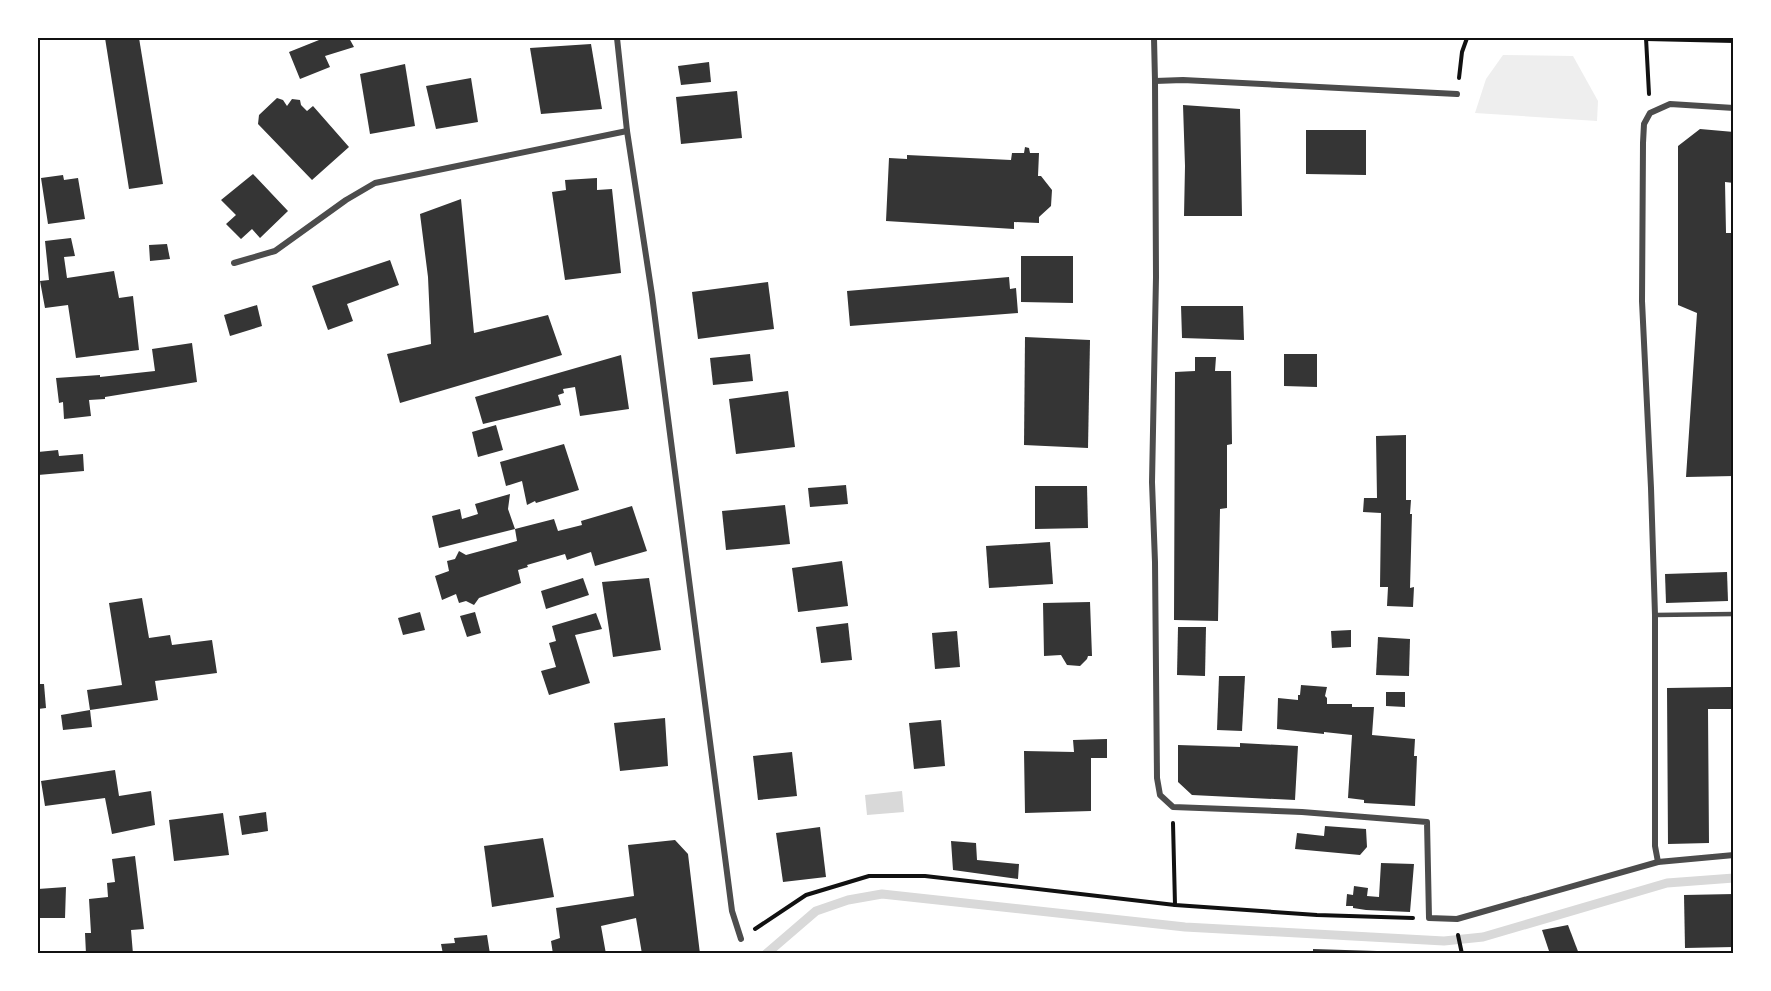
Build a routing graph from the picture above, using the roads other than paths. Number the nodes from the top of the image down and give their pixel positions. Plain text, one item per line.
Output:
1 (616, 38) edge
2 (1154, 38) edge
3 (1155, 81) junction
4 (1457, 94) road end
5 (1734, 108) edge
6 (627, 130) junction
7 (234, 263) dead end
8 (1734, 614) edge
9 (1654, 615) junction
10 (1734, 855) edge
11 (1658, 862) junction
12 (741, 939) road end

1 - 6 street
2 - 3 street
3 - 4 street
3 - 11 street
5 - 9 street
6 - 7 street
6 - 12 street
8 - 9 lane
9 - 11 street
10 - 11 street

